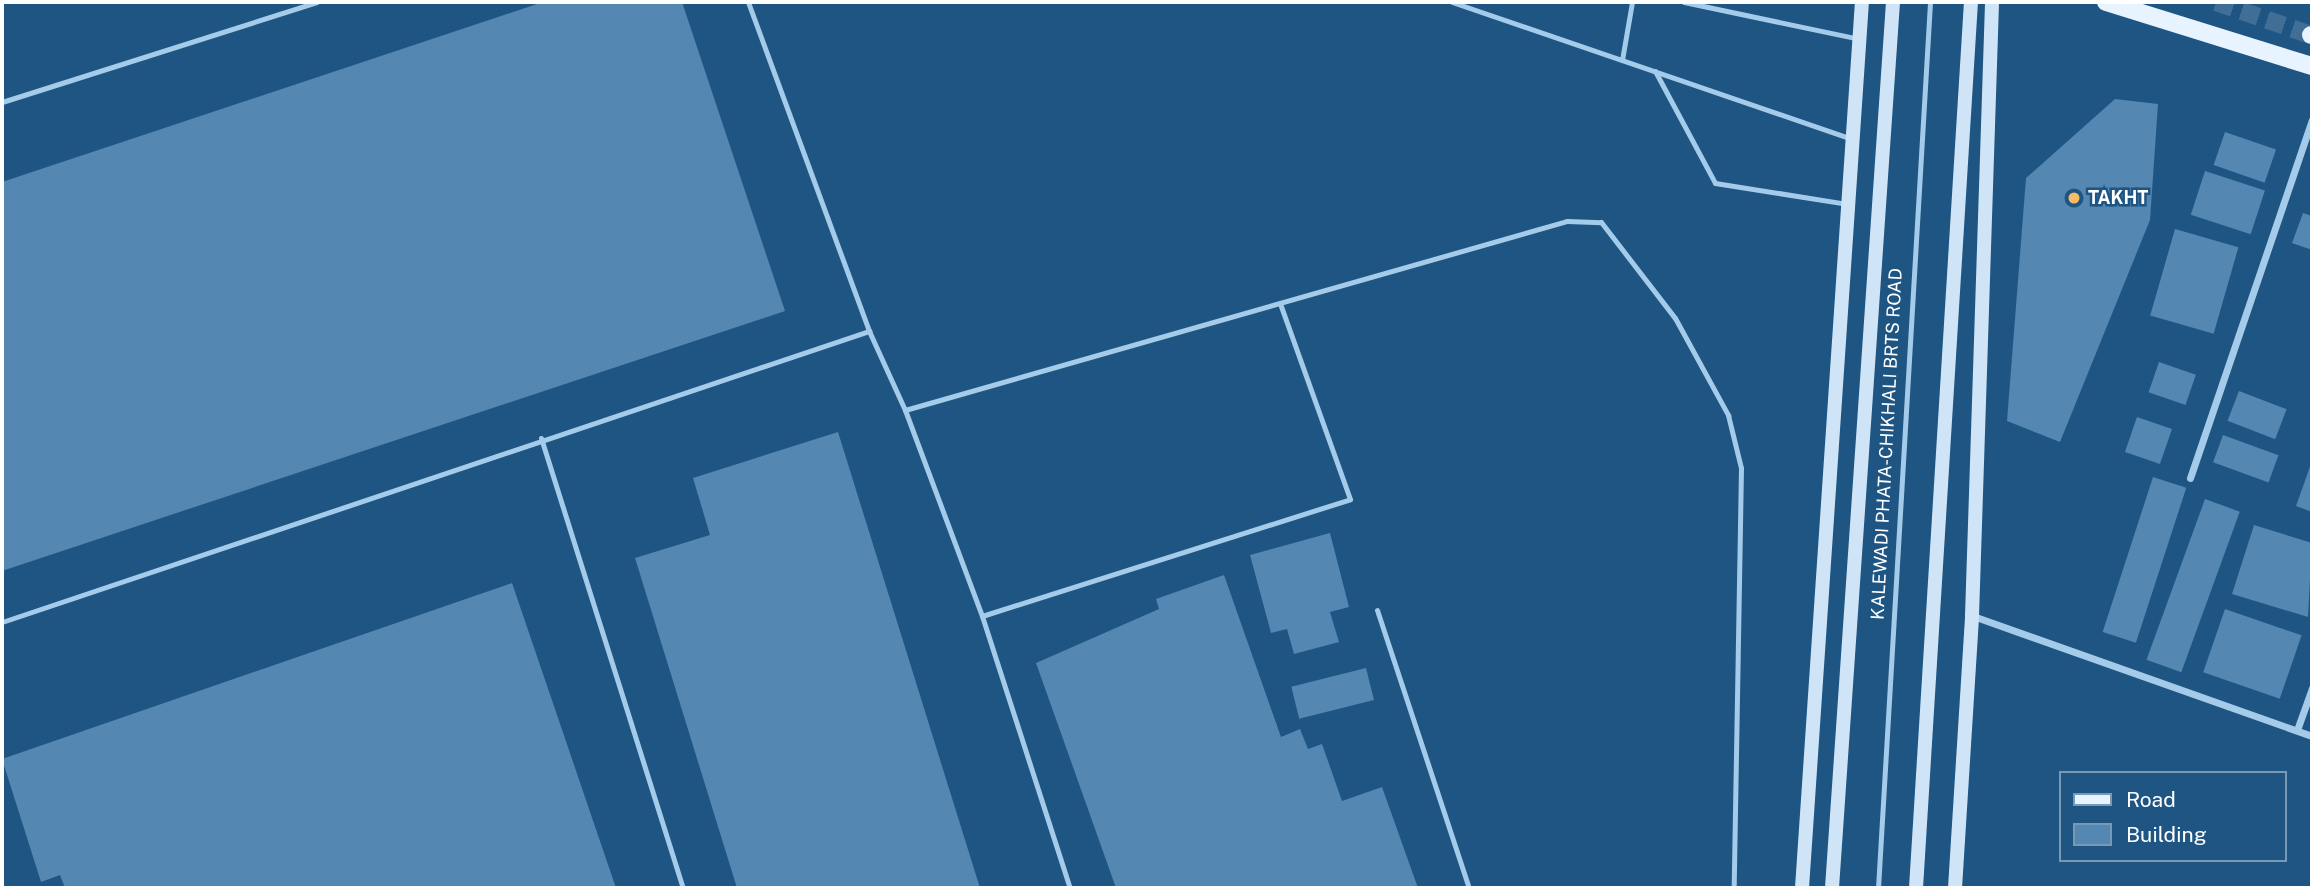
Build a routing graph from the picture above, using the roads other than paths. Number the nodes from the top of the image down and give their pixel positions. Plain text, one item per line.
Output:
1 (317, 2) edge
2 (748, 2) edge
3 (1452, 2) edge
4 (1632, 2) edge
5 (1684, 2) edge
6 (1862, 2) edge
7 (1893, 2) edge
8 (1930, 2) edge
9 (1971, 2) edge
10 (1992, 2) edge
11 (2106, 2) edge
12 (1862, 40) junction
13 (1622, 60) junction
14 (2312, 66) edge
15 (1655, 71) junction
16 (2, 102) edge
17 (2312, 120) edge
18 (1856, 140) junction
19 (1851, 205) junction
20 (1280, 303) junction
21 (869, 331) junction
22 (905, 410) junction
23 (541, 438) junction
24 (2190, 478) dead end
25 (1377, 610) dead end
26 (1972, 616) junction
27 (982, 617) junction
28 (2, 622) edge
29 (2312, 688) edge
30 (2297, 730) junction
31 (2312, 736) edge
32 (683, 888) edge
33 (1070, 888) edge
34 (1469, 888) edge
35 (1734, 888) edge
36 (1802, 888) edge
37 (1832, 888) edge
38 (1878, 888) edge
39 (1916, 888) edge
40 (1955, 888) edge

1 - 16 lane
2 - 21 lane
3 - 13 lane
4 - 13 lane
5 - 12 lane
6 - 12 main road
7 - 37 main road
8 - 38 lane, KALEWADI PHATA-CHIKHALI BRTS ROAD
9 - 39 main road
10 - 26 main road
11 - 14 main road
12 - 18 main road
13 - 15 lane
15 - 18 lane
15 - 19 lane
17 - 24 street
18 - 19 main road
19 - 36 main road
20 - 22 lane
20 - 27 lane
20 - 35 lane
21 - 22 lane
21 - 23 lane
22 - 27 lane
23 - 28 lane
23 - 32 lane
25 - 34 lane
26 - 30 street
26 - 40 main road
27 - 33 lane
29 - 30 street
30 - 31 street

